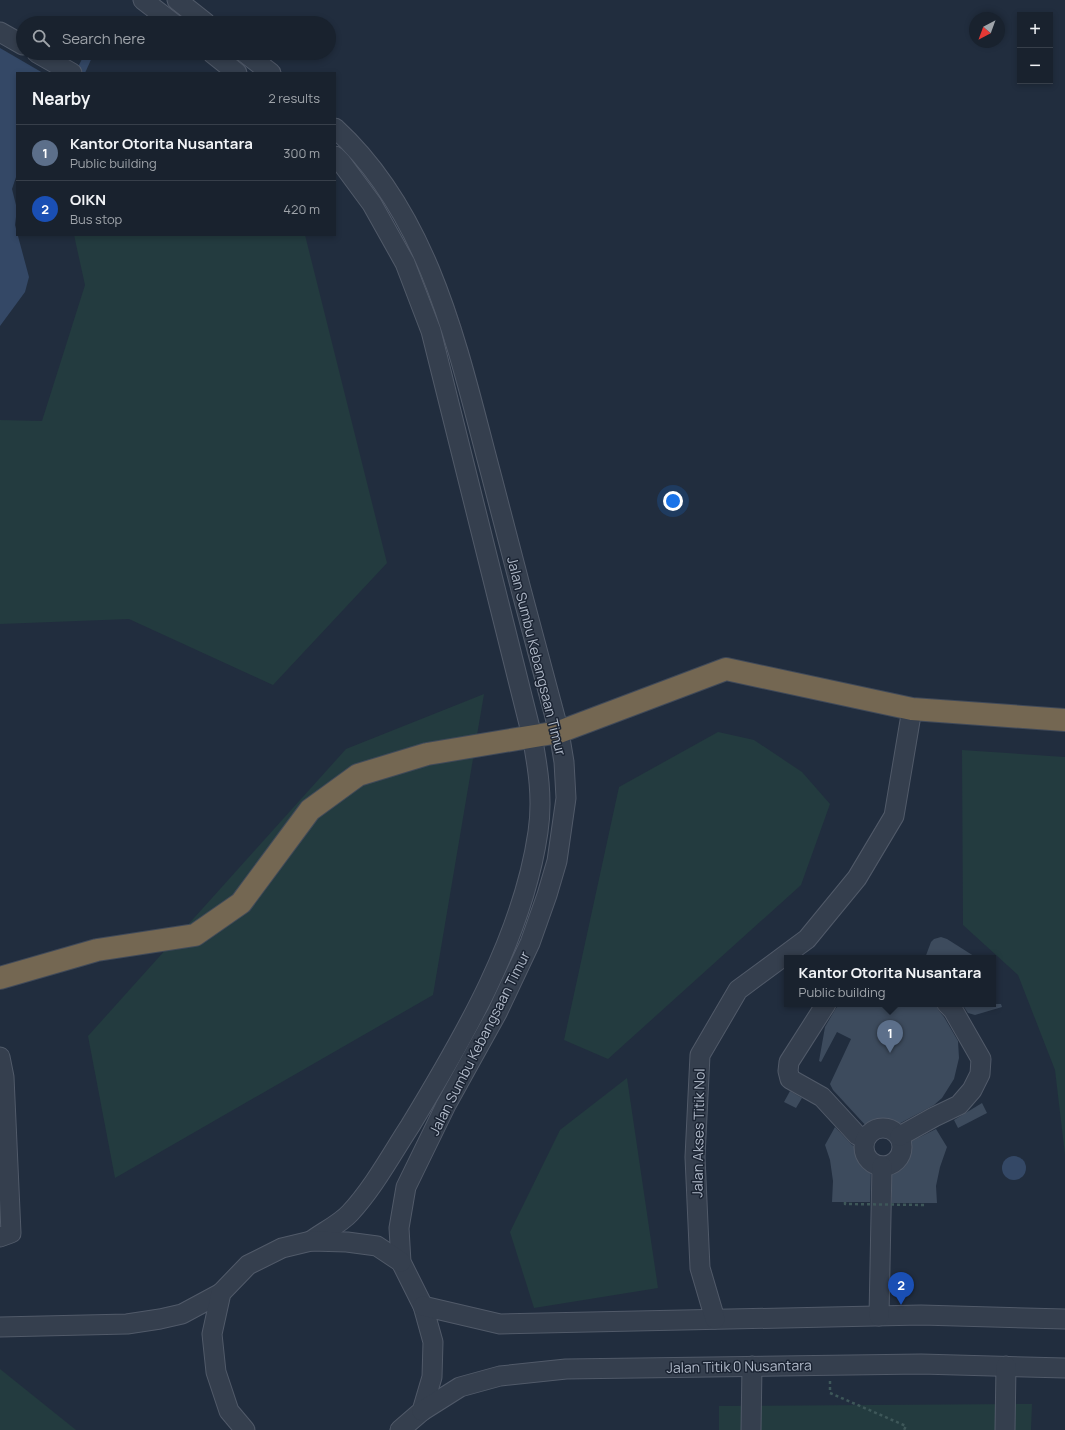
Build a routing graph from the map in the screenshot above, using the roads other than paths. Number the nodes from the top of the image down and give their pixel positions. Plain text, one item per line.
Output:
1 (143, 0) edge
2 (176, 0) edge
3 (164, 16) edge
4 (197, 16) edge
5 (0, 32) edge
6 (16, 41) edge
7 (49, 60) edge
8 (221, 60) edge
9 (254, 60) edge
10 (70, 72) edge
11 (237, 72) edge
12 (270, 72) edge
13 (336, 129) edge
14 (336, 157) edge
15 (912, 708) junction
16 (1065, 720) edge
17 (559, 732) junction
18 (532, 736) junction
19 (786, 955) edge
20 (784, 956) edge
21 (0, 978) edge
22 (824, 1007) edge
23 (950, 1007) edge
24 (0, 1057) edge
25 (1, 1077) edge
26 (900, 1136) junction
27 (865, 1139) junction
28 (882, 1166) junction
29 (0, 1237) edge
30 (311, 1240) junction
31 (401, 1262) junction
32 (221, 1293) junction
33 (423, 1306) junction
34 (879, 1316) junction
35 (715, 1318) junction
36 (1065, 1319) edge
37 (0, 1326) edge
38 (752, 1366) junction
39 (1006, 1366) junction
40 (1065, 1368) edge
41 (422, 1412) junction
42 (245, 1430) edge
43 (400, 1430) edge
44 (751, 1430) edge
45 (1005, 1430) edge

1 - 3 street
2 - 4 street
5 - 6 street
7 - 10 street
8 - 11 street
9 - 12 street
13 - 17 street, Jalan Sumbu Kebangsaan Timur
14 - 18 street, Jalan Sumbu Kebangsaan Timur
15 - 16 highway
15 - 17 highway
15 - 19 street, Jalan Akses Titik Nol
17 - 18 highway
17 - 31 street, Jalan Sumbu Kebangsaan Timur
18 - 21 highway
18 - 30 street, Jalan Sumbu Kebangsaan Timur
20 - 35 street, Jalan Akses Titik Nol
22 - 27 street
23 - 26 street
24 - 25 street
25 - 29 street
26 - 27 street
26 - 28 street
27 - 28 street
28 - 34 street
30 - 31 street, Jalan Sumbu Kebangsaan Timur
30 - 32 street, Jalan Sumbu Kebangsaan Timur
31 - 33 street, Jalan Sumbu Kebangsaan Timur
32 - 37 street
32 - 42 street
33 - 35 street
33 - 41 street, Jalan Sumbu Kebangsaan Timur
34 - 35 street
34 - 36 street
38 - 39 street, Jalan Titik 0 Nusantara
38 - 41 street, Jalan Titik 0 Nusantara
38 - 44 street
39 - 40 street, Jalan Titik 0 Nusantara
39 - 45 street
41 - 43 street

